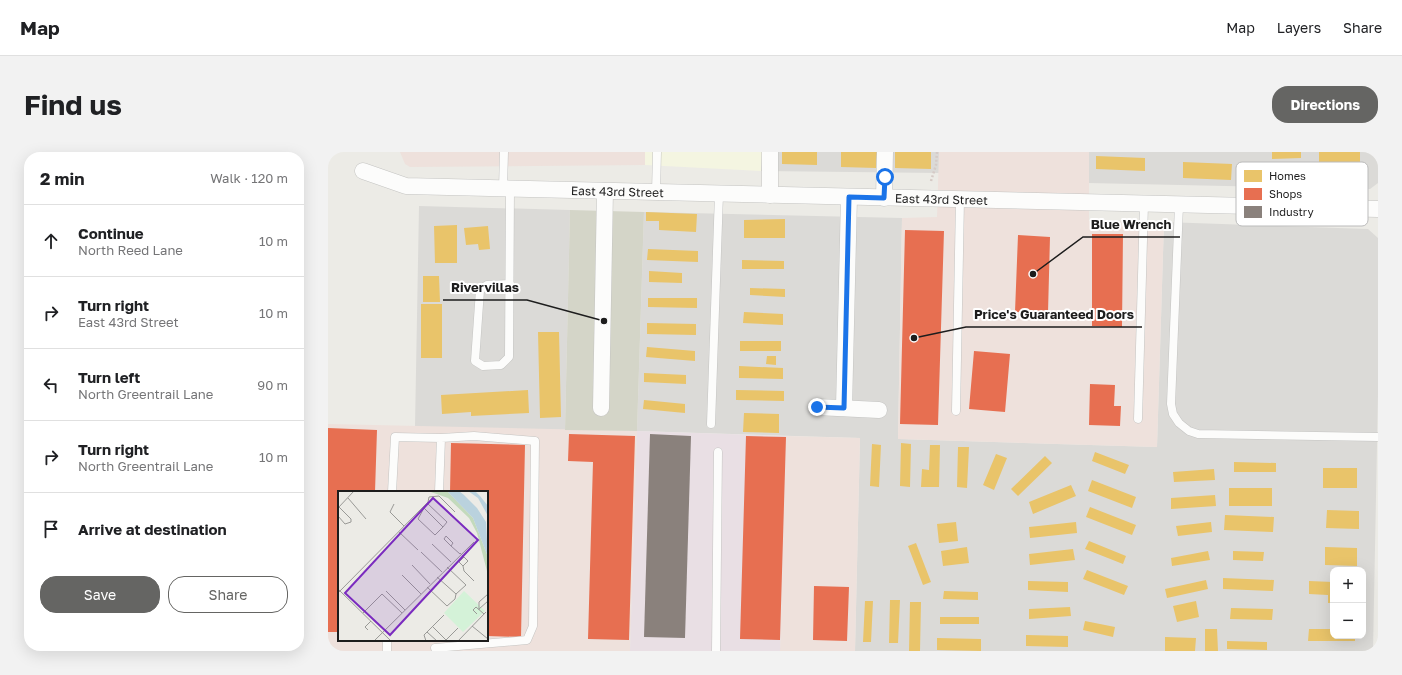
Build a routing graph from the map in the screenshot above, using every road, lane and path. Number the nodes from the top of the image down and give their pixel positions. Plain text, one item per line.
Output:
1 (504, 152) edge
2 (657, 152) edge
3 (770, 152) edge
4 (885, 152) edge
5 (937, 152) edge
6 (363, 171) dead end
7 (931, 181) dead end
8 (507, 189) junction
9 (605, 191) junction
10 (656, 192) junction
11 (719, 194) junction
12 (770, 195) junction
13 (849, 197) junction
14 (884, 198) junction
15 (960, 200) junction
16 (1144, 204) junction
17 (1178, 205) junction
18 (1236, 206) edge
19 (1368, 210) edge
20 (1378, 210) edge
21 (510, 284) junction
22 (817, 407) dead end
23 (601, 408) dead end
24 (844, 408) junction
25 (879, 410) dead end
26 (956, 411) dead end
27 (1138, 419) dead end
28 (711, 424) dead end
29 (1378, 437) edge
30 (441, 438) junction
31 (718, 452) dead end
32 (392, 491) edge
33 (439, 491) edge
34 (388, 641) edge
35 (435, 646) edge
36 (387, 651) edge
37 (716, 651) edge

1 - 8 lane
2 - 10 lane
3 - 12 street
4 - 14 street
5 - 7 path
6 - 8 street, East 43rd Street
8 - 9 street, East 43rd Street
8 - 21 lane
9 - 10 street, East 43rd Street
9 - 23 street
10 - 11 street, East 43rd Street
11 - 12 street, East 43rd Street
11 - 28 lane
12 - 13 street, East 43rd Street
13 - 14 street, East 43rd Street
13 - 24 street
14 - 15 street, East 43rd Street
15 - 16 street, East 43rd Street
15 - 26 lane
16 - 17 street, East 43rd Street
16 - 27 lane
17 - 18 street, East 43rd Street
17 - 29 lane
19 - 20 street, East 43rd Street
21 - 21 lane
22 - 24 street
24 - 25 street
30 - 32 lane
30 - 33 lane
30 - 35 lane
31 - 37 lane
34 - 36 lane

